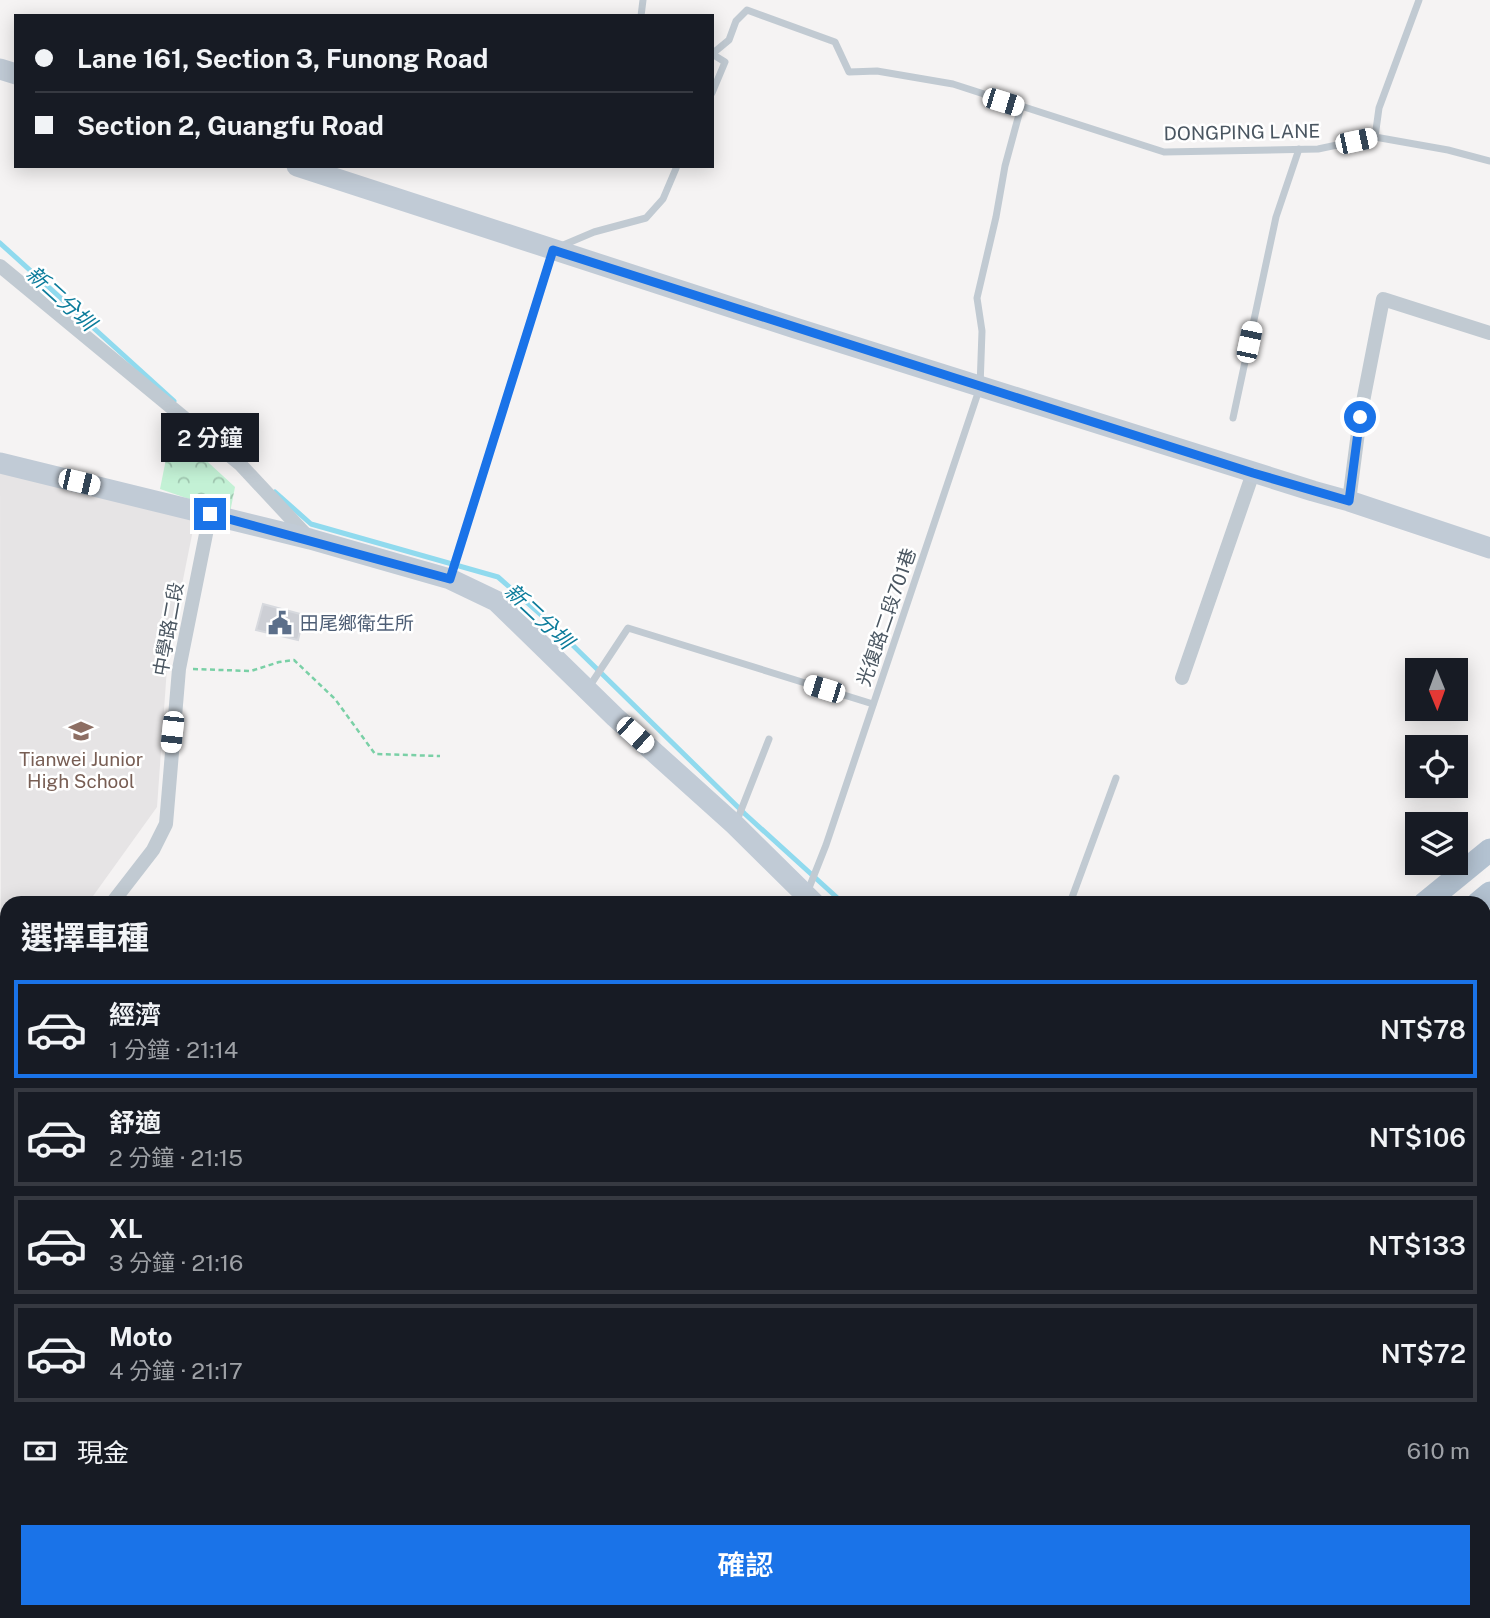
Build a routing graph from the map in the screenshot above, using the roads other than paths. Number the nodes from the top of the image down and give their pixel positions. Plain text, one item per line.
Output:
1 (1419, 0) edge
2 (714, 52) edge
3 (714, 55) edge
4 (714, 88) edge
5 (1021, 107) junction
6 (1375, 137) junction
7 (1299, 149) junction
8 (1490, 161) edge
9 (303, 168) edge
10 (676, 168) edge
11 (553, 250) junction
12 (0, 265) edge
13 (1490, 333) edge
14 (980, 387) junction
15 (1233, 418) dead end
16 (0, 463) edge
17 (1253, 473) junction
18 (1349, 501) junction
19 (210, 514) junction
20 (310, 539) junction
21 (1490, 548) edge
22 (450, 579) junction
23 (1182, 678) dead end
24 (587, 690) junction
25 (873, 704) junction
26 (769, 739) dead end
27 (1116, 778) dead end
28 (736, 825) junction
29 (1490, 850) edge
30 (117, 896) edge
31 (806, 896) edge
32 (811, 896) edge
33 (1073, 896) edge
34 (1434, 896) edge

1 - 6 lane
2 - 5 lane, DONGPING LANE
3 - 4 lane
5 - 7 lane, DONGPING LANE
5 - 14 lane, 光復路二段701巷
6 - 7 lane, DONGPING LANE
6 - 8 lane, DONGPING LANE
7 - 15 lane
9 - 11 street
10 - 11 lane
11 - 14 street
11 - 22 lane
12 - 20 street
13 - 18 street
14 - 17 street
14 - 25 lane, 光復路二段701巷
16 - 19 street
17 - 18 street
17 - 23 street
18 - 21 street
19 - 20 street
19 - 30 street, 中學路二段
20 - 22 street
22 - 24 street
24 - 25 lane
24 - 28 street
25 - 32 lane, 光復路二段701巷
26 - 28 lane
27 - 33 lane
28 - 31 street
29 - 34 main road

